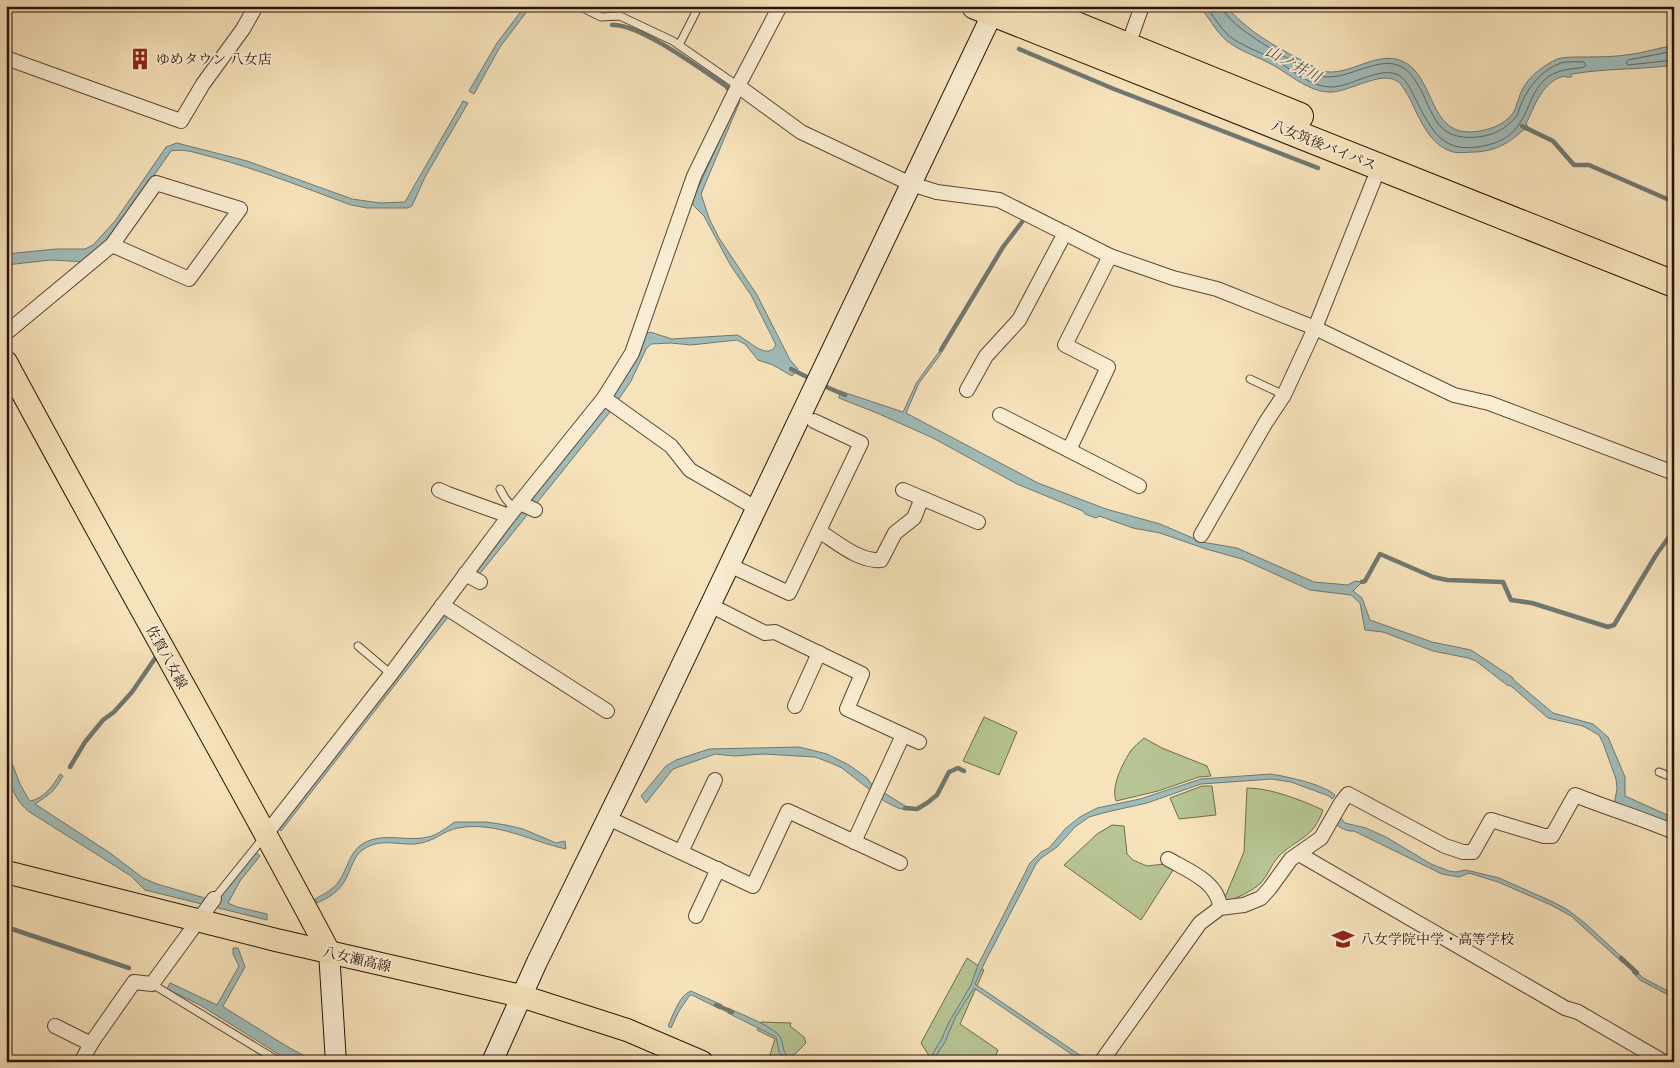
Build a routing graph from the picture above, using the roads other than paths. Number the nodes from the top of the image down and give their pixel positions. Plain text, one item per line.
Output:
1 (256, 6) edge
2 (579, 6) edge
3 (699, 6) edge
4 (780, 6) edge
5 (1030, 6) edge
6 (1142, 6) edge
7 (988, 9) edge
8 (1132, 34) dead end
9 (679, 45) junction
10 (6, 58) edge
11 (738, 86) junction
12 (1374, 180) dead end
13 (911, 184) junction
14 (1066, 233) junction
15 (112, 246) junction
16 (1110, 256) junction
17 (1674, 266) edge
18 (1674, 284) edge
19 (1316, 328) junction
20 (6, 333) edge
21 (6, 362) edge
22 (1250, 379) dead end
23 (967, 390) dead end
24 (1284, 395) junction
25 (604, 398) junction
26 (1000, 415) dead end
27 (814, 421) dead end
28 (1069, 450) junction
29 (1674, 473) edge
30 (1138, 486) dead end
31 (500, 489) dead end
32 (439, 490) dead end
33 (903, 490) dead end
34 (922, 498) junction
35 (756, 508) junction
36 (515, 510) junction
37 (535, 510) dead end
38 (978, 522) dead end
39 (819, 531) junction
40 (1201, 535) dead end
41 (729, 564) junction
42 (465, 574) junction
43 (480, 582) dead end
44 (442, 605) junction
45 (710, 605) junction
46 (358, 646) dead end
47 (819, 653) junction
48 (391, 674) junction
49 (795, 706) dead end
50 (366, 707) junction
51 (607, 711) dead end
52 (378, 715) dead end
53 (903, 735) junction
54 (919, 742) dead end
55 (1659, 772) dead end
56 (1674, 778) edge
57 (715, 780) dead end
58 (608, 818) junction
59 (1674, 832) edge
60 (266, 834) junction
61 (854, 842) junction
62 (681, 852) junction
63 (1298, 854) junction
64 (1168, 859) dead end
65 (900, 863) dead end
66 (718, 870) junction
67 (6, 872) edge
68 (1220, 908) junction
69 (207, 909) junction
70 (696, 916) dead end
71 (329, 952) junction
72 (152, 984) junction
73 (521, 996) junction
74 (55, 1026) dead end
75 (91, 1044) junction
76 (335, 1055) edge
77 (82, 1062) edge
78 (280, 1062) edge
79 (492, 1062) edge
80 (702, 1062) edge
81 (1100, 1062) edge
82 (1664, 1062) edge

1 - 10 street
2 - 9 lane
3 - 9 lane
4 - 11 street
5 - 17 highway, 八女筑後バイパス
6 - 8 street
7 - 13 street
7 - 18 highway, 八女筑後バイパス
9 - 11 lane
11 - 13 street
11 - 25 street
12 - 19 street
13 - 14 street
13 - 35 street
14 - 16 street
14 - 23 street
15 - 15 street
15 - 20 street
16 - 19 street
16 - 28 street
19 - 24 street
19 - 29 street
21 - 60 main road, 佐賀八女線
22 - 24 lane
24 - 40 street
25 - 35 street
25 - 36 street
26 - 28 street
27 - 39 street
28 - 30 street
31 - 36 lane
32 - 36 street
33 - 34 street
34 - 38 street
34 - 39 street
35 - 41 street
36 - 37 street
36 - 42 street
39 - 41 street
41 - 45 street
42 - 43 street
42 - 44 street
44 - 48 street
44 - 51 street
45 - 47 street
45 - 58 street
46 - 48 lane
47 - 49 street
47 - 53 street
48 - 50 street
50 - 52 street
50 - 60 street
53 - 54 street
53 - 61 street
55 - 56 lane
57 - 62 street
58 - 62 street
58 - 73 street
59 - 63 street
60 - 69 lane
60 - 71 main road, 佐賀八女線
61 - 65 street
61 - 66 street
62 - 66 street
63 - 68 street
63 - 82 street
64 - 68 street
66 - 70 street
67 - 69 main road, 八女瀬高線
68 - 81 street
69 - 71 main road, 八女瀬高線
69 - 72 street
71 - 73 main road, 八女瀬高線
71 - 76 street
72 - 75 street
72 - 78 lane
73 - 79 street
73 - 80 main road, 八女瀬高線
74 - 75 street
75 - 77 street

